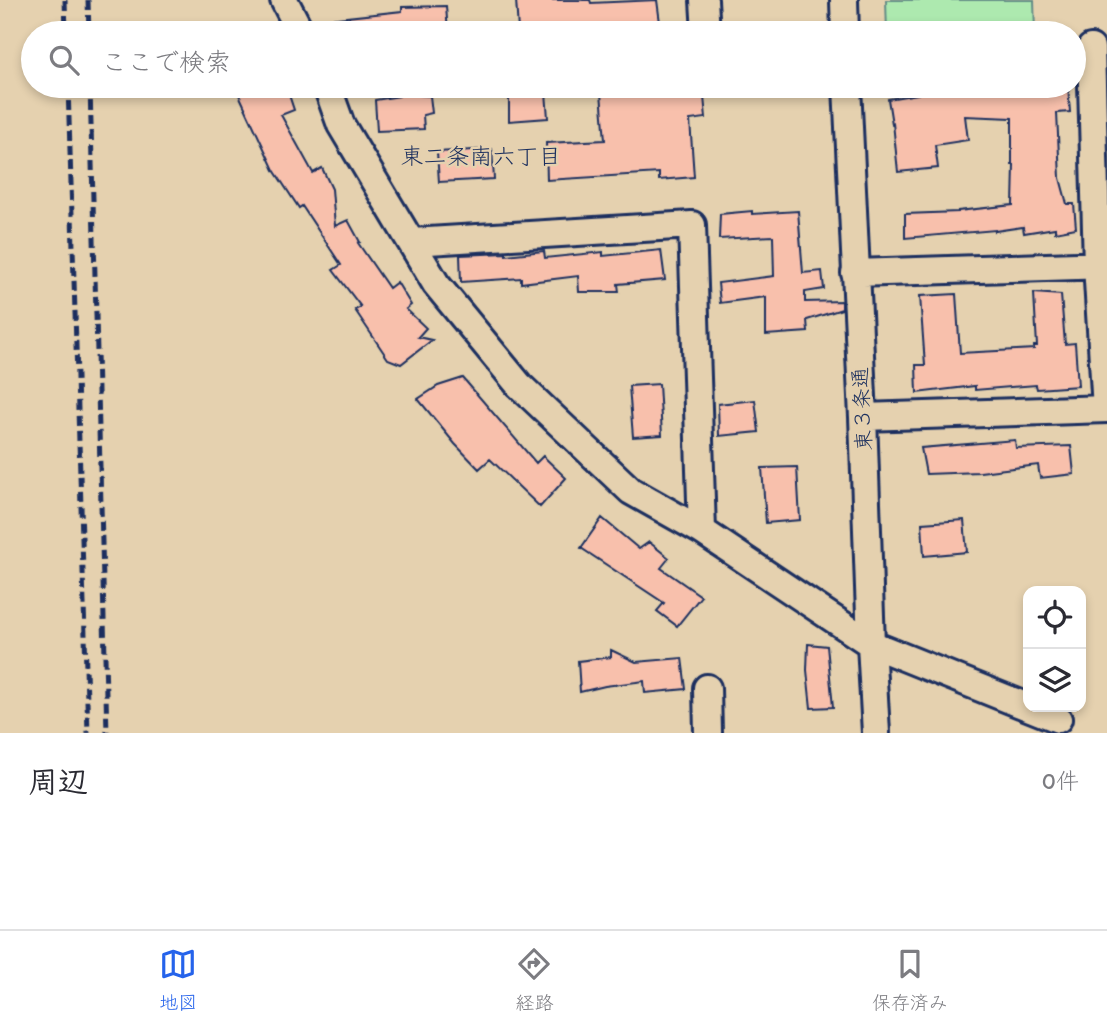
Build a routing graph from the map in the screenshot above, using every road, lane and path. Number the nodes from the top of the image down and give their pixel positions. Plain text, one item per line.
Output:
1 (284, 0) edge
2 (704, 0) edge
3 (844, 0) edge
4 (295, 21) edge
5 (705, 21) edge
6 (845, 21) edge
7 (1091, 48) edge
8 (331, 98) edge
9 (848, 98) edge
10 (412, 242) junction
11 (1102, 265) edge
12 (855, 273) junction
13 (1106, 409) edge
14 (863, 417) junction
15 (702, 531) junction
16 (871, 644) junction
17 (707, 688) dead end
18 (1058, 719) dead end
19 (708, 733) edge
20 (876, 733) edge

1 - 4 street
2 - 5 street
3 - 6 street
7 - 11 street
8 - 10 street
9 - 12 street, 東３条通
10 - 15 street
10 - 15 street
11 - 12 street
11 - 13 street
12 - 14 street, 東３条通
13 - 14 street
14 - 16 street, 東３条通
15 - 16 street
16 - 18 street
16 - 20 street, 東３条通
17 - 19 street

